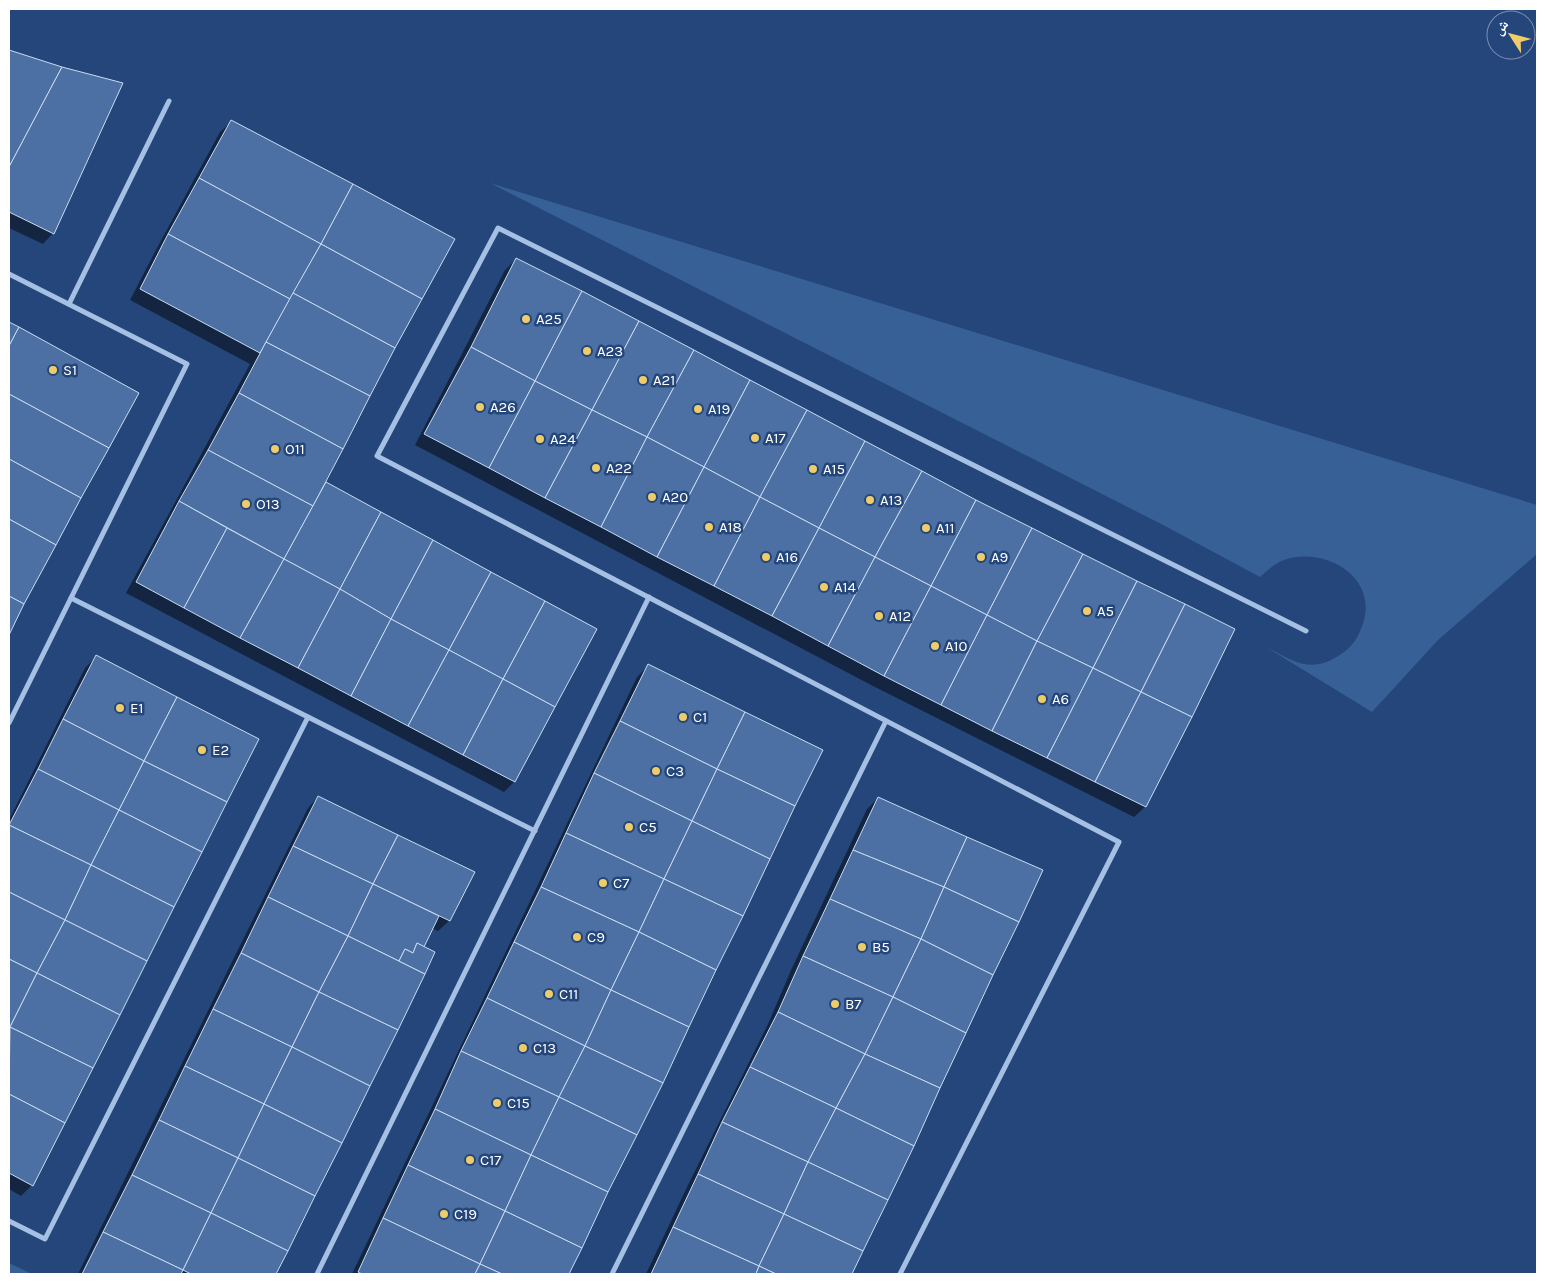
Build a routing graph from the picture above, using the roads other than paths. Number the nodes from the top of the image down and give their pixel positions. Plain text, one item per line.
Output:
1 (169, 101) dead end
2 (9, 274) edge
3 (69, 304) junction
4 (649, 597) junction
5 (70, 598) junction
6 (1306, 631) dead end
7 (308, 717) junction
8 (886, 721) junction
9 (9, 723) edge
10 (535, 831) junction
11 (9, 1221) edge
12 (317, 1274) edge
13 (612, 1274) edge
14 (900, 1274) edge

1 - 3 street
2 - 3 street
3 - 5 street
4 - 6 street
4 - 8 street
4 - 10 street
5 - 7 street
5 - 9 street
7 - 10 street
7 - 11 street
8 - 13 street
8 - 14 street
10 - 12 street

